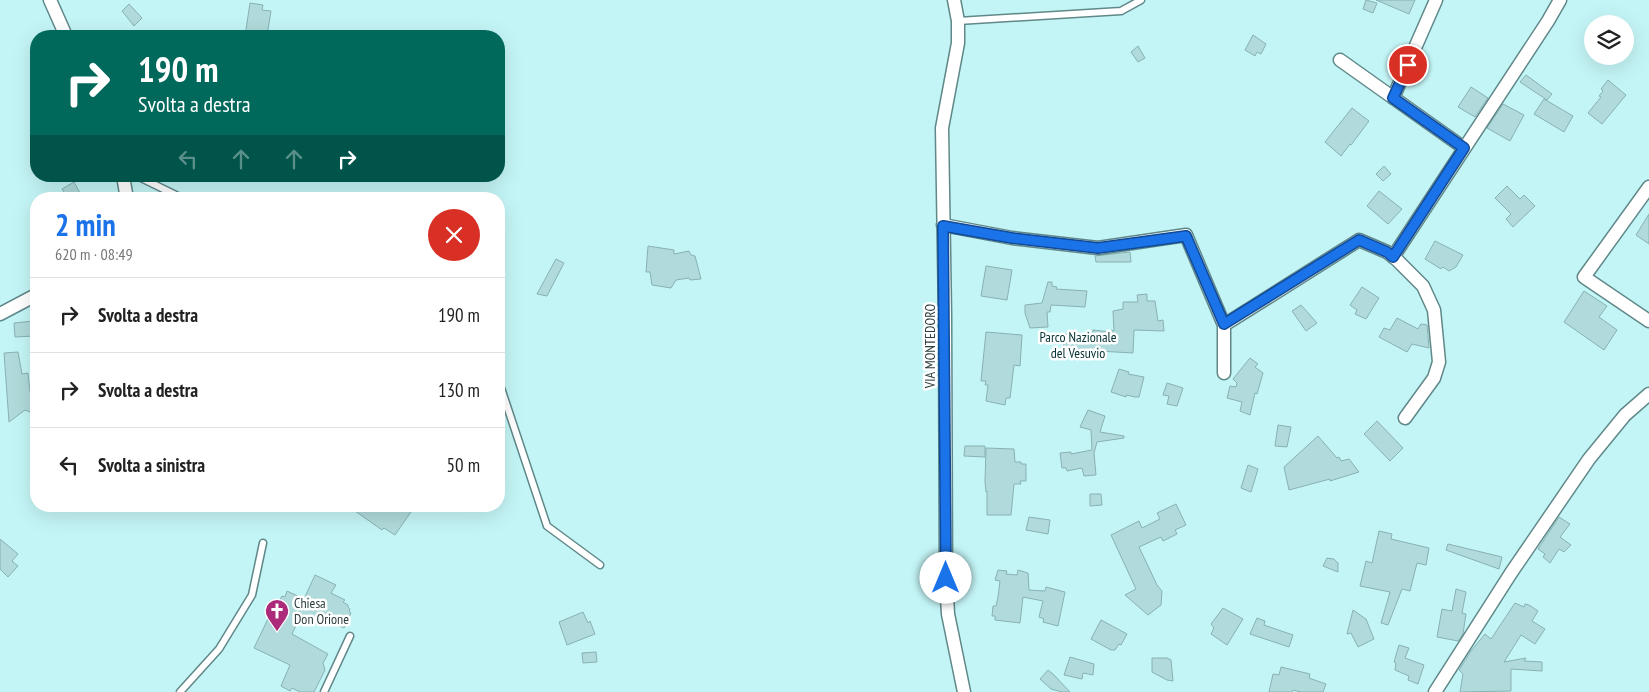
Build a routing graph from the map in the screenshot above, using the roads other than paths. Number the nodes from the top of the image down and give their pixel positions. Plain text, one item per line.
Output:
1 (50, 0) edge
2 (954, 0) edge
3 (1141, 0) edge
4 (1436, 0) edge
5 (1560, 0) edge
6 (958, 21) junction
7 (63, 30) edge
8 (1340, 60) dead end
9 (1393, 98) junction
10 (1464, 148) junction
11 (149, 182) edge
12 (1649, 187) edge
13 (170, 192) edge
14 (943, 226) junction
15 (1393, 257) junction
16 (30, 298) edge
17 (0, 314) edge
18 (1649, 321) edge
19 (1224, 324) junction
20 (1224, 373) dead end
21 (1649, 394) edge
22 (505, 400) edge
23 (1405, 418) dead end
24 (263, 543) dead end
25 (600, 565) dead end
26 (350, 636) dead end
27 (180, 692) edge
28 (324, 692) edge
29 (964, 692) edge
30 (1435, 692) edge

1 - 7 street
2 - 6 street, VIA MONTEDORO
3 - 6 lane
4 - 9 street
5 - 10 street
6 - 14 street, VIA MONTEDORO
8 - 9 street
9 - 10 street
10 - 15 street
11 - 13 lane
12 - 18 street
14 - 19 street
14 - 29 street, VIA MONTEDORO
15 - 19 street
15 - 23 street
16 - 17 street
19 - 20 street
21 - 30 street
22 - 25 lane
24 - 27 lane
26 - 28 lane

